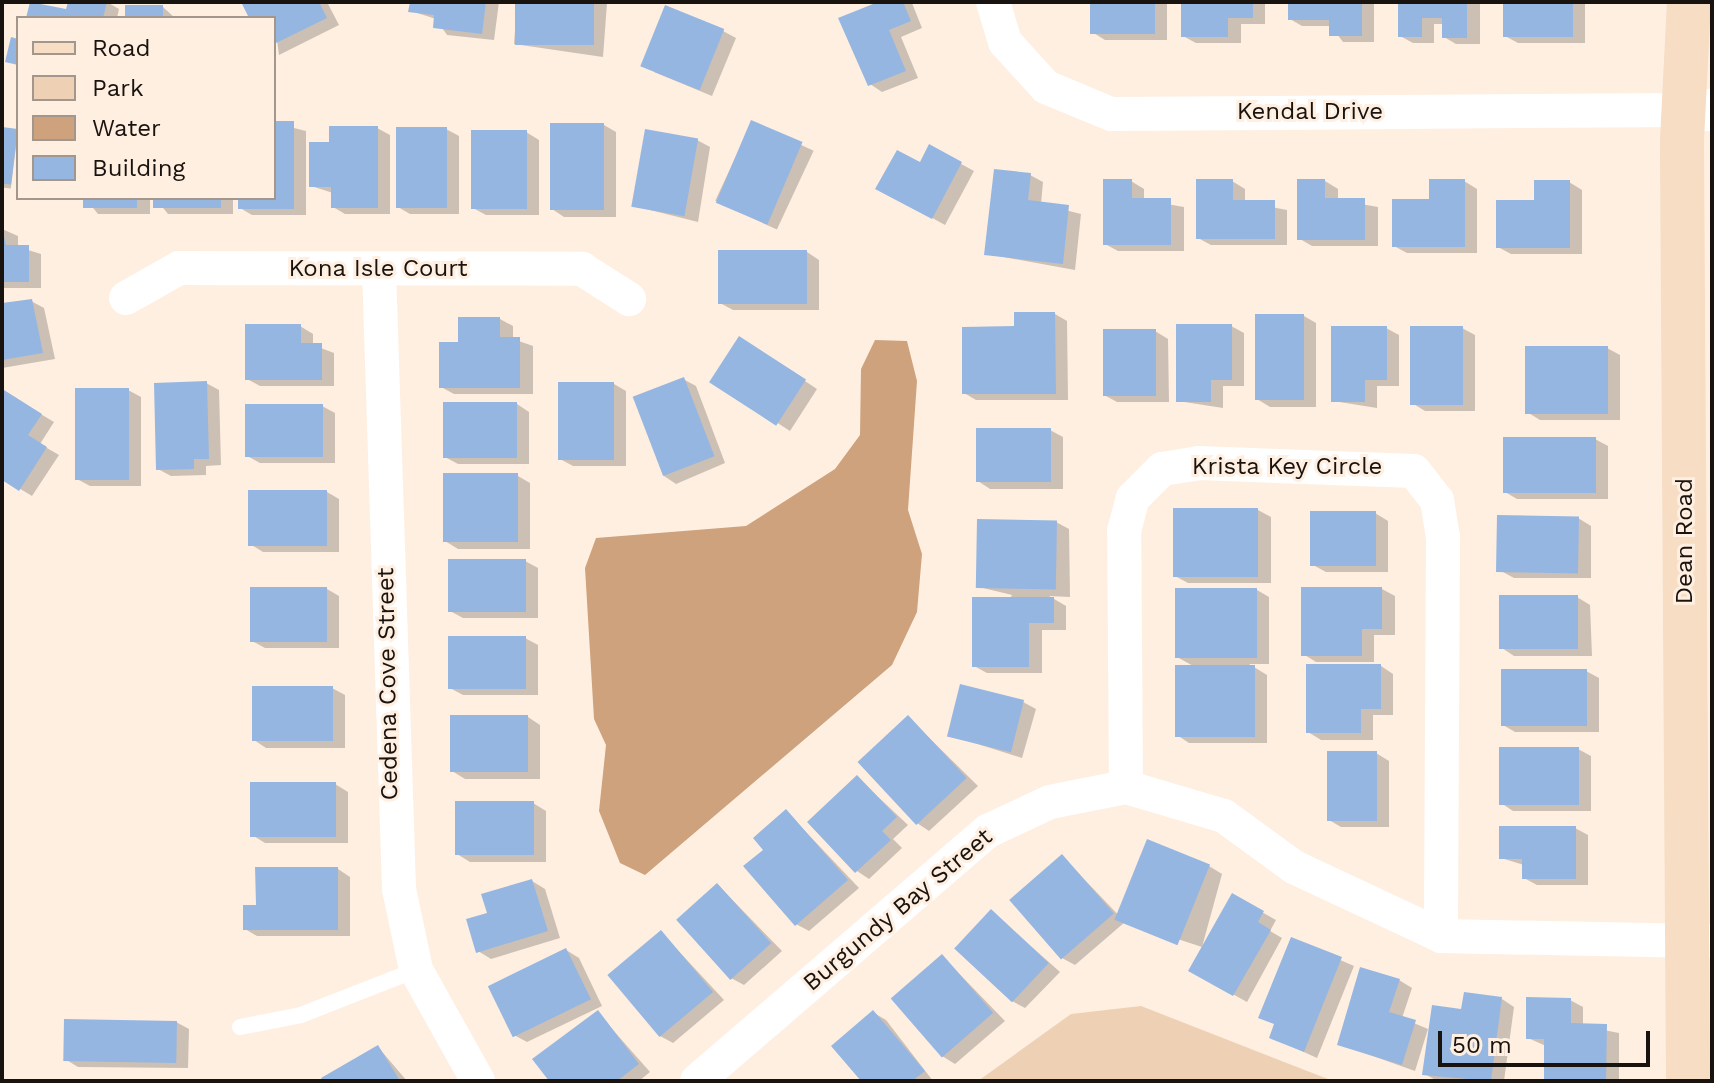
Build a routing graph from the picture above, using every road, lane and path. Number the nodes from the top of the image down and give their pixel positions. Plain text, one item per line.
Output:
1 (993, 2) edge
2 (1689, 2) edge
3 (1698, 110) edge
4 (379, 269) junction
5 (126, 298) dead end
6 (629, 299) dead end
7 (1126, 787) junction
8 (1441, 936) junction
9 (1700, 941) edge
10 (416, 970) junction
11 (240, 1027) dead end
12 (478, 1081) edge
13 (697, 1081) edge
14 (1688, 1081) edge

1 - 3 street, Kendal Drive
2 - 3 main road, Dean Road
3 - 9 main road, Dean Road
4 - 5 street, Kona Isle Court
4 - 6 street, Kona Isle Court
4 - 10 street, Cedena Cove Street
7 - 8 street, Burgundy Bay Street
7 - 8 street, Krista Key Circle
7 - 13 street, Burgundy Bay Street
8 - 9 street, Burgundy Bay Street
9 - 14 main road, Dean Road
10 - 11 lane
10 - 12 street, Cedena Cove Street

